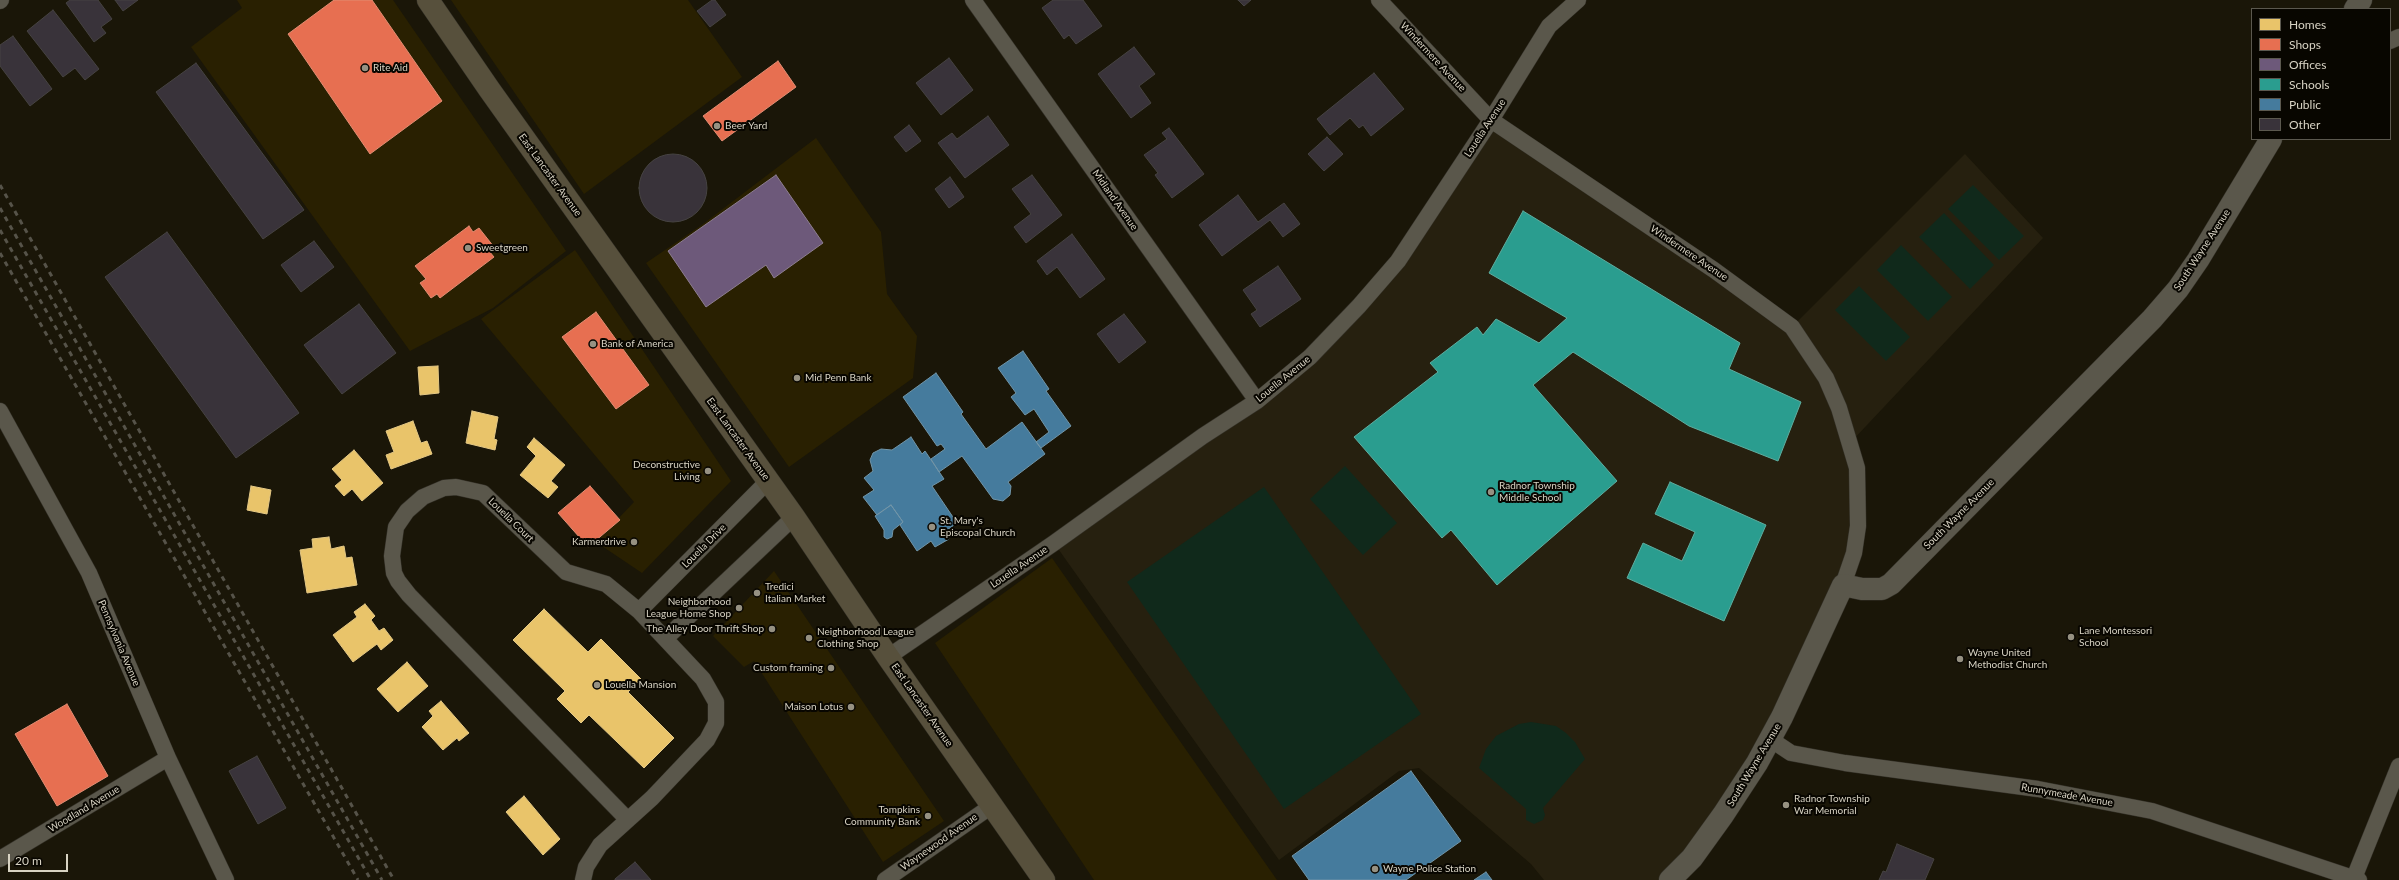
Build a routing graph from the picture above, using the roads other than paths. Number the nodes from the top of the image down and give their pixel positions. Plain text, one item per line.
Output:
1 (428, 0) edge
2 (973, 0) edge
3 (1379, 0) edge
4 (1578, 0) edge
5 (1491, 120) junction
6 (2270, 140) edge
7 (1257, 400) junction
8 (0, 411) edge
9 (768, 481) junction
10 (794, 517) junction
11 (1843, 585) junction
12 (639, 611) junction
13 (666, 638) junction
14 (888, 657) junction
15 (1770, 739) junction
16 (168, 758) junction
17 (2399, 766) edge
18 (993, 805) junction
19 (627, 819) junction
20 (0, 859) edge
21 (2356, 879) edge
22 (226, 880) edge
23 (583, 880) edge
24 (885, 880) edge
25 (1044, 880) edge
26 (1670, 880) edge

1 - 9 highway, East Lancaster Avenue
2 - 7 street, Midland Avenue
3 - 5 street, Windermere Avenue
4 - 5 street, Louella Avenue
5 - 7 street, Louella Avenue
5 - 11 street, Windermere Avenue
6 - 11 main road, South Wayne Avenue
7 - 14 street, Louella Avenue
8 - 16 street, Pennsylvania Avenue
9 - 10 highway, East Lancaster Avenue
9 - 12 street, Louella Drive
10 - 13 street
10 - 14 highway, East Lancaster Avenue
11 - 15 main road, South Wayne Avenue
12 - 13 street, Louella Court
12 - 19 street, Louella Court
13 - 19 street, Louella Court
14 - 18 highway, East Lancaster Avenue
15 - 21 street, Runnymeade Avenue
15 - 26 main road, South Wayne Avenue
16 - 20 street, Woodland Avenue
16 - 22 street, Pennsylvania Avenue
17 - 21 street
18 - 24 street, Waynewood Avenue
18 - 25 highway, East Lancaster Avenue
19 - 23 street, Louella Court

